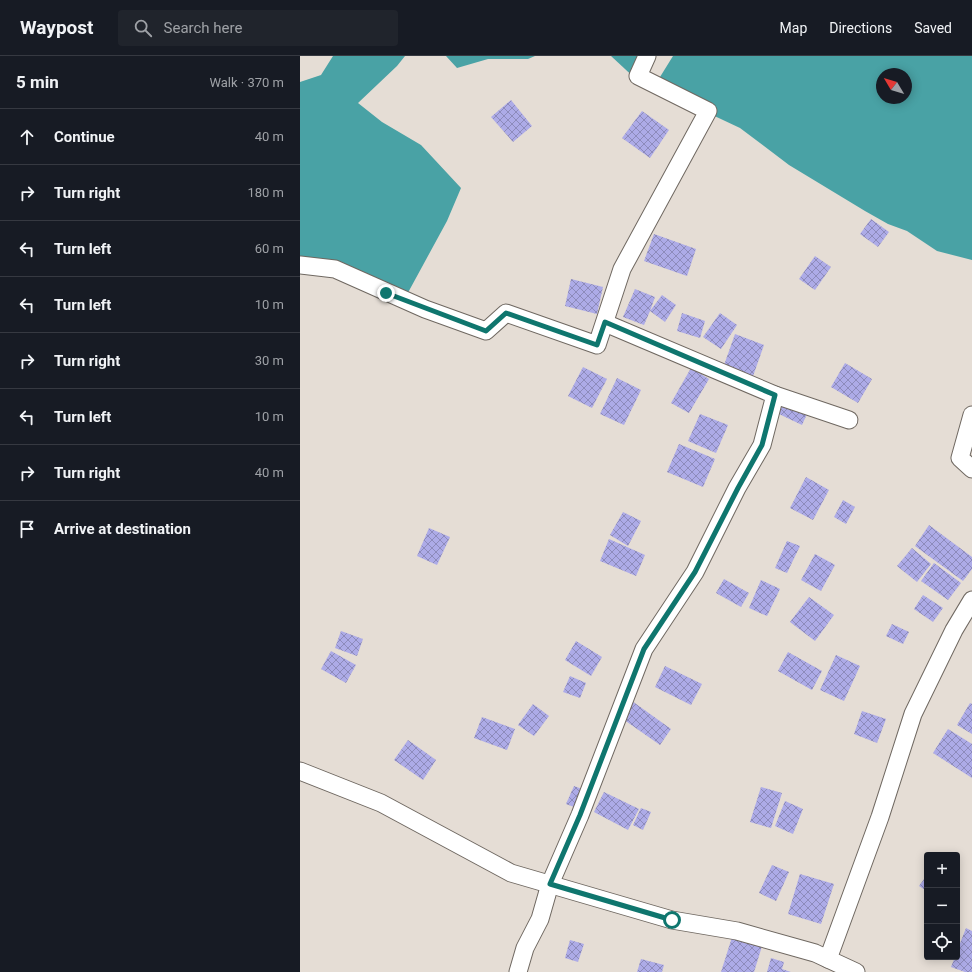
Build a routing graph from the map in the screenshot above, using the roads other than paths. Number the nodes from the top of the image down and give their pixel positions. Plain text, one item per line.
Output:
1 (648, 56) edge
2 (300, 265) edge
3 (605, 322) junction
4 (775, 395) junction
5 (972, 415) edge
6 (849, 420) dead end
7 (972, 469) edge
8 (972, 600) edge
9 (300, 771) edge
10 (550, 884) junction
11 (828, 959) junction
12 (518, 972) edge
13 (856, 972) edge

1 - 3 street
2 - 3 street
3 - 4 street
4 - 6 street
4 - 10 street
5 - 7 street
8 - 11 street
9 - 10 street
10 - 11 street
10 - 12 street
11 - 13 street

